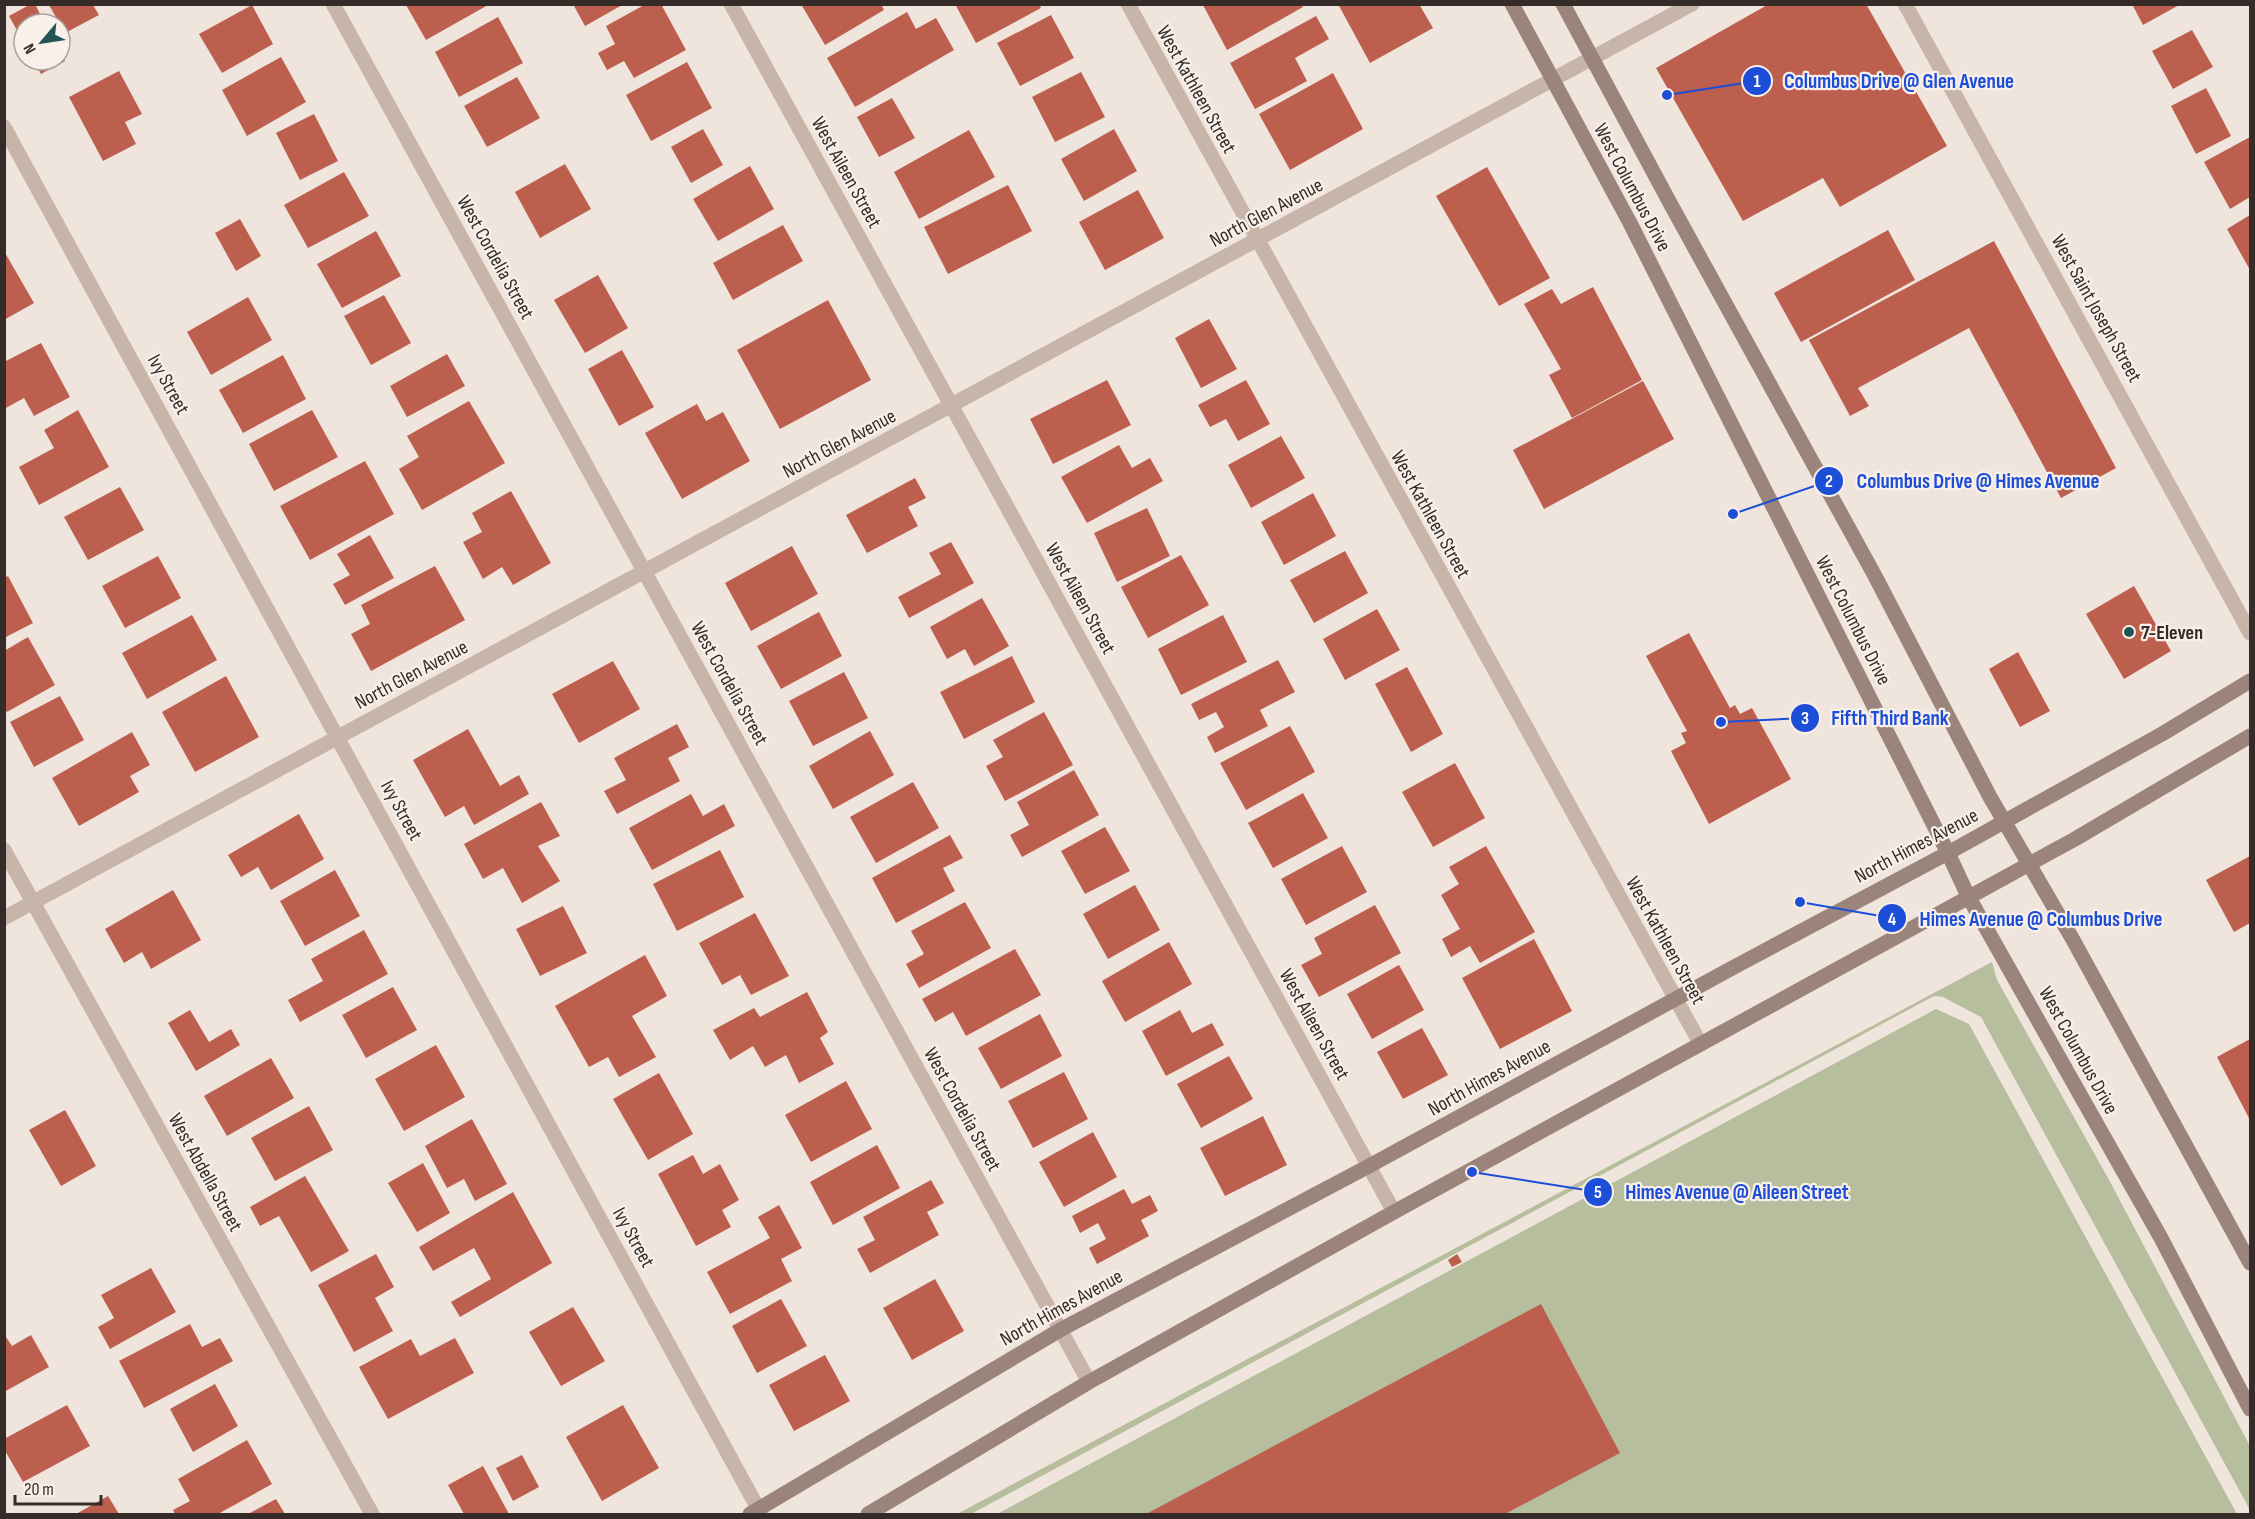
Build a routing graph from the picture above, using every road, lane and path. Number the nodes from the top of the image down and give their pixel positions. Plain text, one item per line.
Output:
1 (333, 4) edge
2 (730, 4) edge
3 (1128, 4) edge
4 (1512, 4) edge
5 (1563, 4) edge
6 (1692, 4) edge
7 (1905, 4) edge
8 (1593, 58) junction
9 (1554, 80) junction
10 (4, 127) edge
11 (1256, 241) junction
12 (952, 406) junction
13 (645, 572) junction
14 (2250, 633) edge
15 (2250, 681) edge
16 (338, 736) junction
17 (2250, 736) edge
18 (2004, 822) junction
19 (4, 850) edge
20 (1948, 853) junction
21 (2028, 865) junction
22 (1968, 896) junction
23 (33, 903) junction
24 (4, 918) edge
25 (1675, 999) junction
26 (1700, 1043) junction
27 (1369, 1166) junction
28 (1394, 1212) junction
29 (2250, 1263) edge
30 (1060, 1330) junction
31 (1089, 1382) junction
32 (2250, 1409) edge
33 (757, 1513) edge
34 (372, 1515) edge
35 (868, 1515) edge

1 - 13 street, West Cordelia Street
2 - 12 street, West Aileen Street
3 - 11 street, West Kathleen Street
4 - 9 street, West Columbus Drive
5 - 8 street, West Columbus Drive
6 - 8 street, North Glen Avenue
7 - 14 street, West Saint Joseph Street
8 - 9 street, North Glen Avenue
8 - 18 street, West Columbus Drive
9 - 11 street, North Glen Avenue
9 - 20 street, West Columbus Drive
10 - 16 street, Ivy Street
11 - 12 street, North Glen Avenue
11 - 25 street, West Kathleen Street
12 - 13 street, North Glen Avenue
12 - 27 street, West Aileen Street
13 - 16 street, North Glen Avenue
13 - 30 street, West Cordelia Street
15 - 18 street, North Himes Avenue
16 - 23 street, North Glen Avenue
16 - 33 street, Ivy Street
17 - 21 street
18 - 20 street, North Himes Avenue
18 - 21 street, West Columbus Drive
19 - 23 street, West Abdella Street
20 - 22 street, West Columbus Drive
20 - 25 street, North Himes Avenue
21 - 22 street
21 - 29 street, West Columbus Drive
22 - 26 street
22 - 32 street, West Columbus Drive
23 - 24 street, North Glen Avenue
23 - 34 street, West Abdella Street
25 - 26 street, West Kathleen Street
25 - 27 street, North Himes Avenue
26 - 28 street
27 - 28 street, West Aileen Street
27 - 30 street, North Himes Avenue
28 - 31 street
30 - 31 street, West Cordelia Street
30 - 33 street, North Himes Avenue
31 - 35 street

